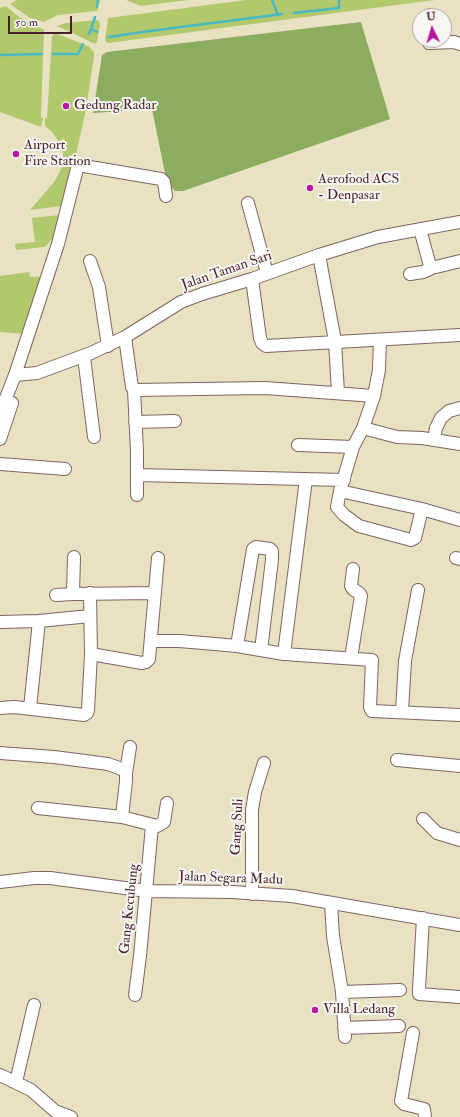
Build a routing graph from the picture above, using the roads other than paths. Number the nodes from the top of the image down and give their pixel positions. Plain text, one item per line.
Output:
1 (166, 196) dead end
2 (248, 203) dead end
3 (460, 222) edge
4 (420, 229) junction
5 (319, 255) junction
6 (90, 261) dead end
7 (460, 261) edge
8 (431, 267) junction
9 (267, 273) junction
10 (410, 274) dead end
11 (252, 279) junction
12 (460, 335) edge
13 (125, 337) junction
14 (380, 340) junction
15 (335, 342) junction
16 (108, 346) junction
17 (84, 357) junction
18 (18, 375) junction
19 (134, 390) junction
20 (338, 393) junction
21 (374, 396) junction
22 (0, 412) edge
23 (457, 412) edge
24 (175, 421) dead end
25 (135, 422) junction
26 (362, 428) junction
27 (94, 437) dead end
28 (0, 438) edge
29 (434, 440) junction
30 (460, 444) edge
31 (298, 445) dead end
32 (354, 447) junction
33 (0, 464) edge
34 (65, 469) dead end
35 (138, 475) junction
36 (306, 479) junction
37 (342, 485) junction
38 (137, 495) dead end
39 (422, 509) junction
40 (460, 520) edge
41 (74, 557) dead end
42 (158, 558) dead end
43 (353, 569) dead end
44 (418, 590) dead end
45 (90, 593) junction
46 (155, 593) junction
47 (73, 594) junction
48 (56, 595) dead end
49 (90, 616) junction
50 (39, 621) junction
51 (0, 622) edge
52 (151, 641) junction
53 (237, 646) junction
54 (261, 650) junction
55 (91, 654) junction
56 (284, 654) junction
57 (351, 658) junction
58 (0, 708) edge
59 (30, 708) junction
60 (402, 711) junction
61 (460, 714) edge
62 (130, 747) dead end
63 (0, 753) edge
64 (397, 760) dead end
65 (264, 763) dead end
66 (460, 766) edge
67 (126, 773) junction
68 (167, 803) dead end
69 (38, 808) dead end
70 (122, 817) junction
71 (423, 818) dead end
72 (152, 826) junction
73 (460, 840) edge
74 (0, 882) edge
75 (147, 891) junction
76 (252, 894) junction
77 (331, 903) junction
78 (423, 918) junction
79 (460, 925) edge
80 (400, 990) dead end
81 (342, 992) junction
82 (135, 995) dead end
83 (460, 997) edge
84 (34, 1005) dead end
85 (399, 1026) dead end
86 (412, 1033) dead end
87 (0, 1075) edge
88 (16, 1082) junction
89 (71, 1117) edge
90 (425, 1117) edge

1 - 18 street
2 - 9 street
3 - 4 street, Jalan Taman Sari
4 - 5 street, Jalan Taman Sari
4 - 8 street
5 - 9 street, Jalan Taman Sari
5 - 15 street
6 - 16 street
7 - 8 street
8 - 10 street
9 - 11 street, Jalan Taman Sari
11 - 13 street, Jalan Taman Sari
11 - 15 street
12 - 14 street
13 - 16 street, Jalan Taman Sari
13 - 19 street
14 - 15 street
14 - 21 street
15 - 20 street
16 - 17 street, Jalan Taman Sari
17 - 18 street, Jalan Taman Sari
17 - 27 street
18 - 22 street
18 - 28 street
19 - 20 street
19 - 25 street
20 - 21 street
21 - 26 street
23 - 29 street
24 - 25 street
25 - 35 street
26 - 29 street
26 - 32 street
29 - 30 street
31 - 32 street
32 - 37 street
33 - 34 street
35 - 36 street
35 - 38 street
36 - 37 street
36 - 56 street
37 - 39 street
37 - 39 street
39 - 40 street
41 - 47 street
42 - 46 street
43 - 57 street
44 - 60 street
45 - 46 street
45 - 47 street
45 - 49 street
46 - 52 street
47 - 48 street
49 - 50 street
49 - 55 street
50 - 51 street
50 - 59 street
52 - 53 street
52 - 55 street
53 - 54 street
53 - 54 street
54 - 56 street
55 - 59 street
56 - 57 street
57 - 60 street
58 - 59 street
60 - 61 street
62 - 67 street
63 - 67 street
64 - 66 street
65 - 76 street, Gang Suli
67 - 70 street
68 - 72 street
69 - 70 street
70 - 72 street
71 - 73 street
72 - 75 street, Gang Kecubung
74 - 75 street, Jalan Segara Madu
75 - 76 street, Jalan Segara Madu
75 - 82 street, Gang Kecubung
76 - 77 street, Jalan Segara Madu
77 - 78 street, Jalan Segara Madu
77 - 81 street
78 - 79 street, Jalan Segara Madu
78 - 83 street
80 - 81 street
81 - 85 street
84 - 88 street
86 - 90 street
87 - 88 street
88 - 89 street

